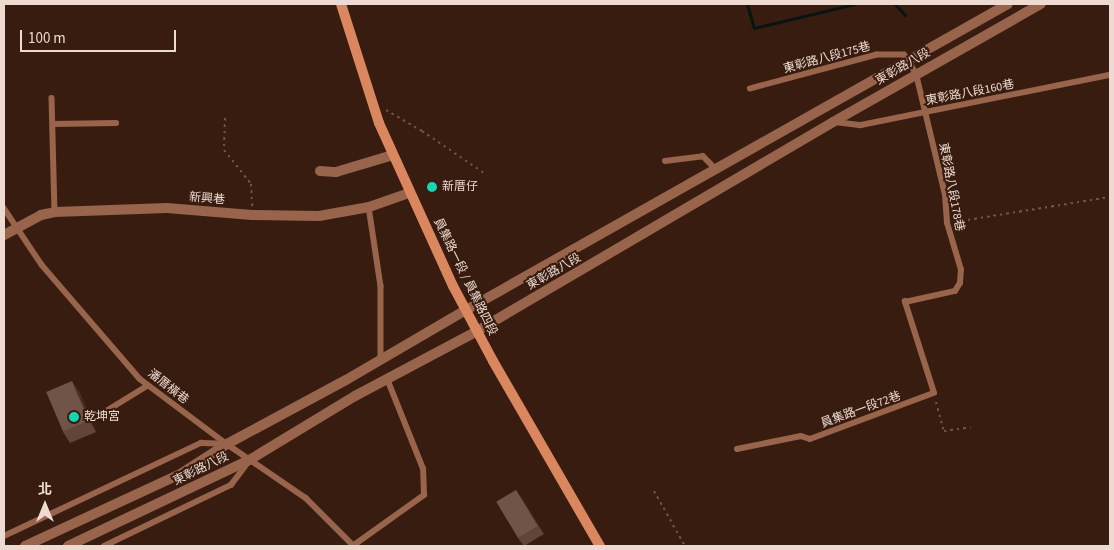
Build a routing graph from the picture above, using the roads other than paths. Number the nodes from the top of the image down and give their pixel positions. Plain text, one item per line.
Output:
1 (341, 4) edge
2 (1008, 4) edge
3 (1041, 4) edge
4 (908, 60) junction
5 (916, 74) junction
6 (1110, 75) edge
7 (750, 89) dead end
8 (52, 98) dead end
9 (926, 112) junction
10 (833, 122) junction
11 (116, 123) dead end
12 (53, 124) junction
13 (393, 155) junction
14 (665, 161) dead end
15 (715, 168) junction
16 (320, 170) dead end
17 (409, 193) junction
18 (4, 208) edge
19 (369, 208) junction
20 (55, 212) junction
21 (18, 228) junction
22 (4, 235) edge
23 (466, 310) junction
24 (477, 331) junction
25 (381, 359) junction
26 (387, 379) junction
27 (148, 386) junction
28 (934, 393) joint
29 (104, 413) dead end
30 (227, 444) junction
31 (737, 449) dead end
32 (251, 459) junction
33 (4, 536) edge
34 (25, 546) edge
35 (69, 546) edge
36 (104, 546) edge
37 (354, 546) edge
38 (600, 546) edge

1 - 13 main road, 員集路一段 / 員集路四段
2 - 4 street, 東彰路八段
3 - 5 street, 東彰路八段
4 - 5 lane, 東彰路八段178巷
4 - 7 lane, 東彰路八段175巷
4 - 15 street, 東彰路八段
5 - 9 lane, 東彰路八段178巷
5 - 10 street, 東彰路八段
6 - 9 lane, 東彰路八段160巷
8 - 12 lane
9 - 10 lane, 東彰路八段160巷
9 - 28 lane, 東彰路八段178巷
10 - 24 street, 東彰路八段
11 - 12 lane
12 - 20 lane
13 - 16 street
13 - 17 main road, 員集路一段 / 員集路四段
14 - 15 lane
15 - 23 street, 東彰路八段
17 - 19 street, 新興巷
17 - 23 main road, 員集路一段 / 員集路四段
18 - 21 lane, 潘厝橫巷
19 - 20 street, 新興巷
19 - 25 lane
20 - 21 street, 新興巷
21 - 22 street, 新興巷
21 - 27 lane, 潘厝橫巷
23 - 24 main road, 員集路一段 / 員集路四段
23 - 25 street, 東彰路八段
24 - 26 street, 東彰路八段
24 - 38 main road, 員集路一段 / 員集路四段
25 - 30 street, 東彰路八段
26 - 32 street, 東彰路八段
26 - 37 lane
27 - 29 lane
27 - 30 lane, 潘厝橫巷
28 - 31 lane, 員集路一段72巷
30 - 32 lane, 潘厝橫巷
30 - 33 lane
30 - 34 street, 東彰路八段
32 - 35 street, 東彰路八段
32 - 36 lane
32 - 37 lane, 潘厝橫巷

